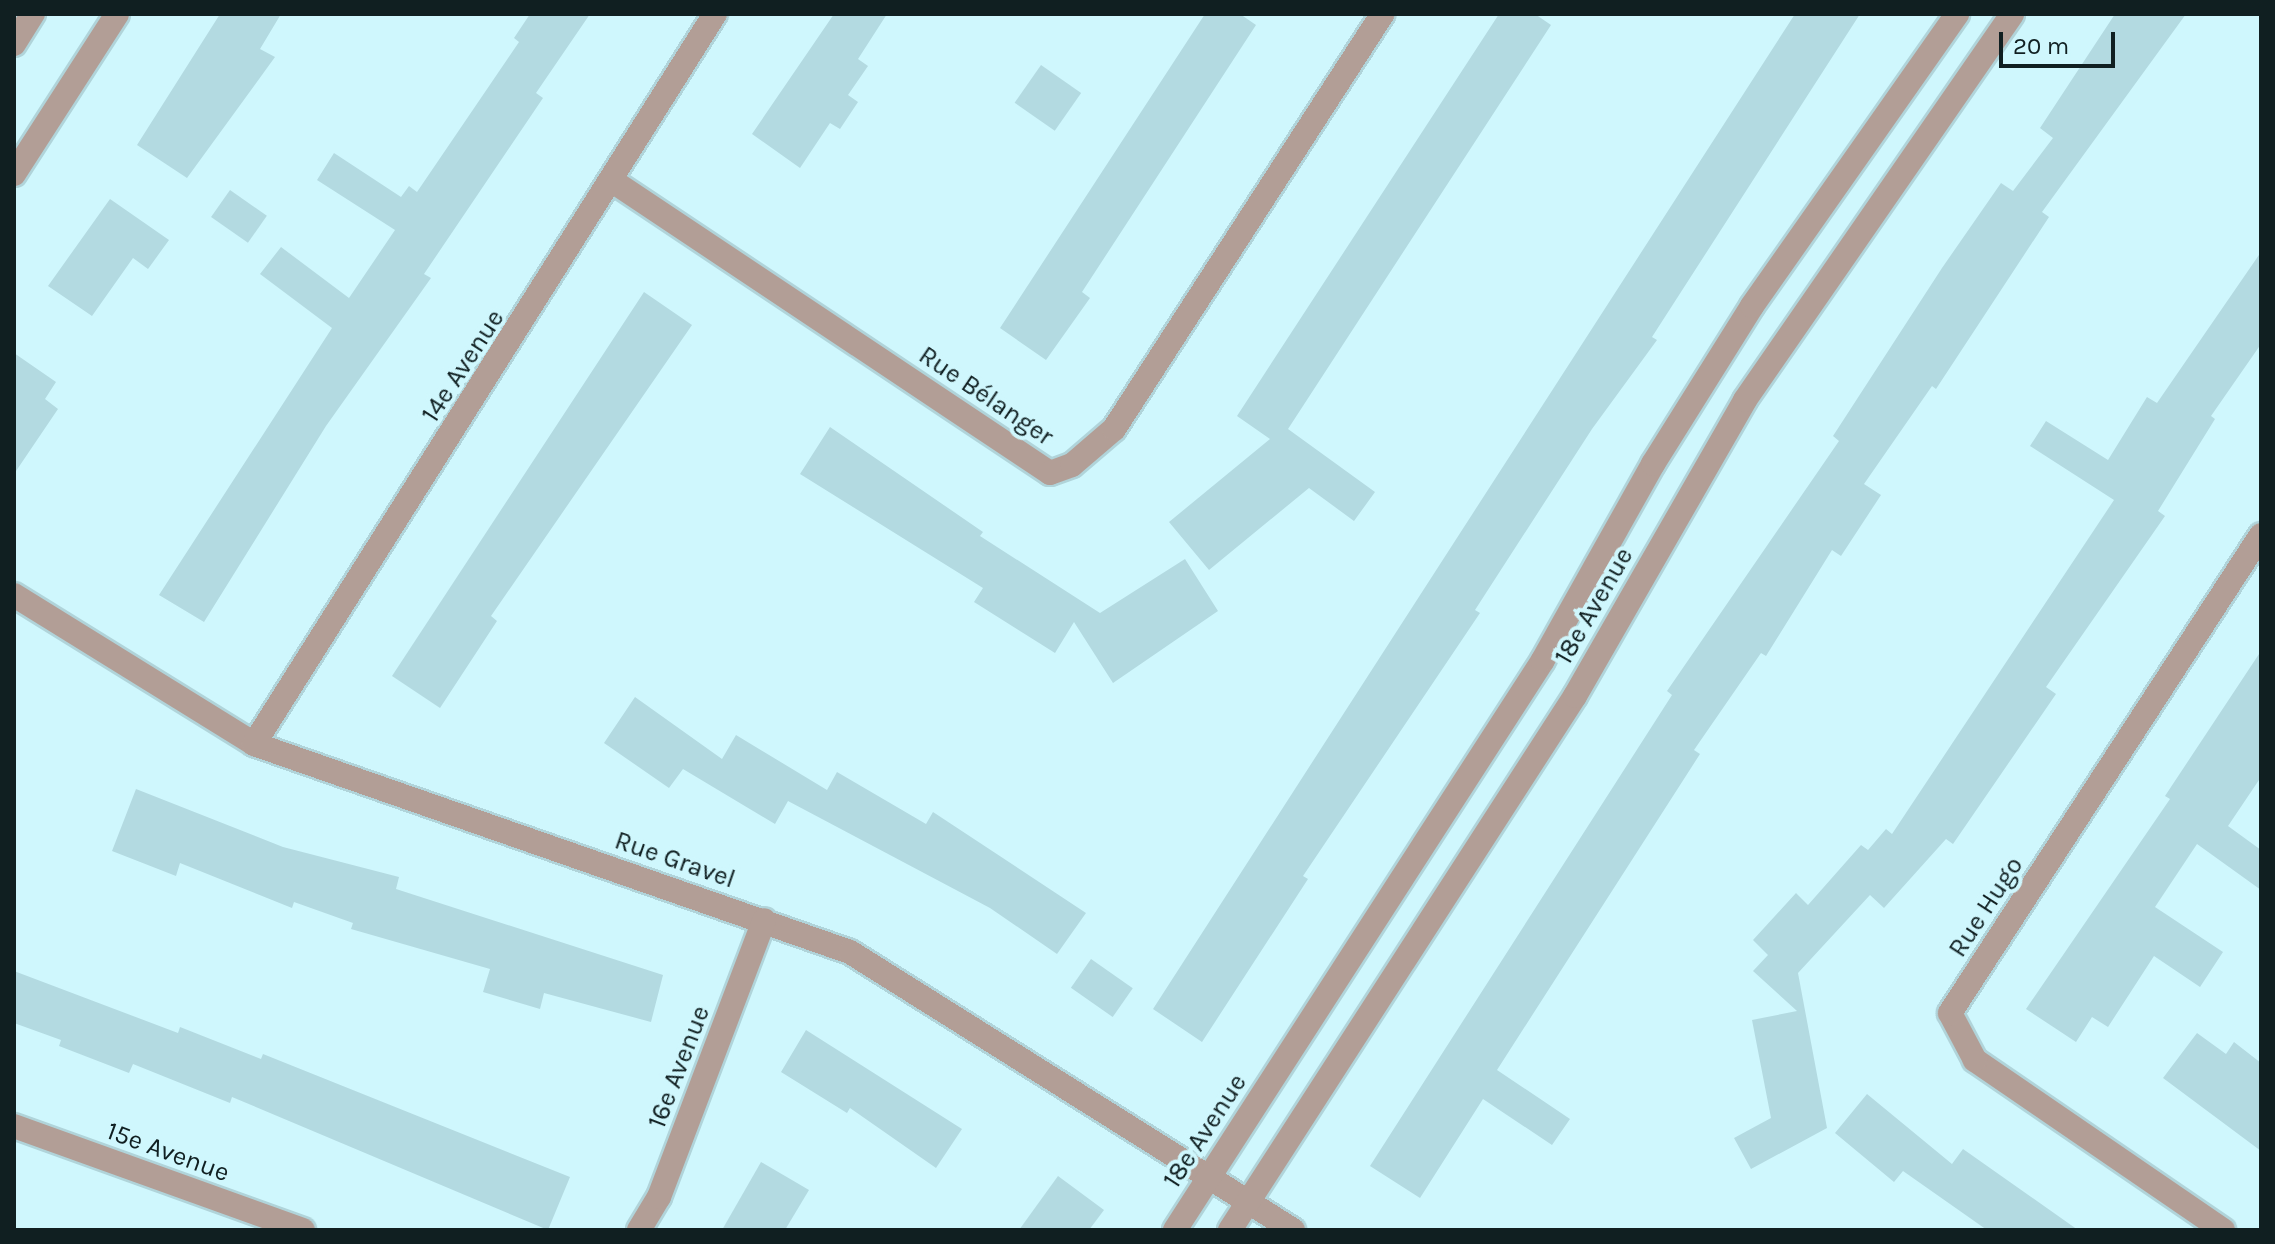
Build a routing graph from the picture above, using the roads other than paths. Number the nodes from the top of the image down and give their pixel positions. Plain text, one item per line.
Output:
1 (33, 14) edge
2 (117, 14) edge
3 (715, 14) edge
4 (1382, 14) edge
5 (1957, 14) edge
6 (2012, 14) edge
7 (14, 44) edge
8 (14, 174) edge
9 (614, 182) junction
10 (2261, 535) edge
11 (14, 595) edge
12 (254, 744) junction
13 (764, 920) junction
14 (14, 1126) edge
15 (1209, 1177) junction
16 (1248, 1202) junction
17 (303, 1230) edge
18 (639, 1230) edge
19 (1175, 1230) edge
20 (1230, 1230) edge
21 (1293, 1230) edge
22 (2223, 1230) edge

1 - 7 street
2 - 8 street
3 - 9 street, 14e Avenue
4 - 9 street, Rue Bélanger
5 - 15 street, 18e Avenue
6 - 16 street, 18e Avenue
9 - 12 street, 14e Avenue
10 - 22 street, Rue Hugo
11 - 12 street, Rue Gravel
12 - 13 street, Rue Gravel
13 - 15 street, Rue Gravel
13 - 18 street, 16e Avenue
14 - 17 street, 15e Avenue
15 - 16 street, Rue Gravel
15 - 19 street, 18e Avenue
16 - 20 street, 18e Avenue
16 - 21 street, Rue Gravel

